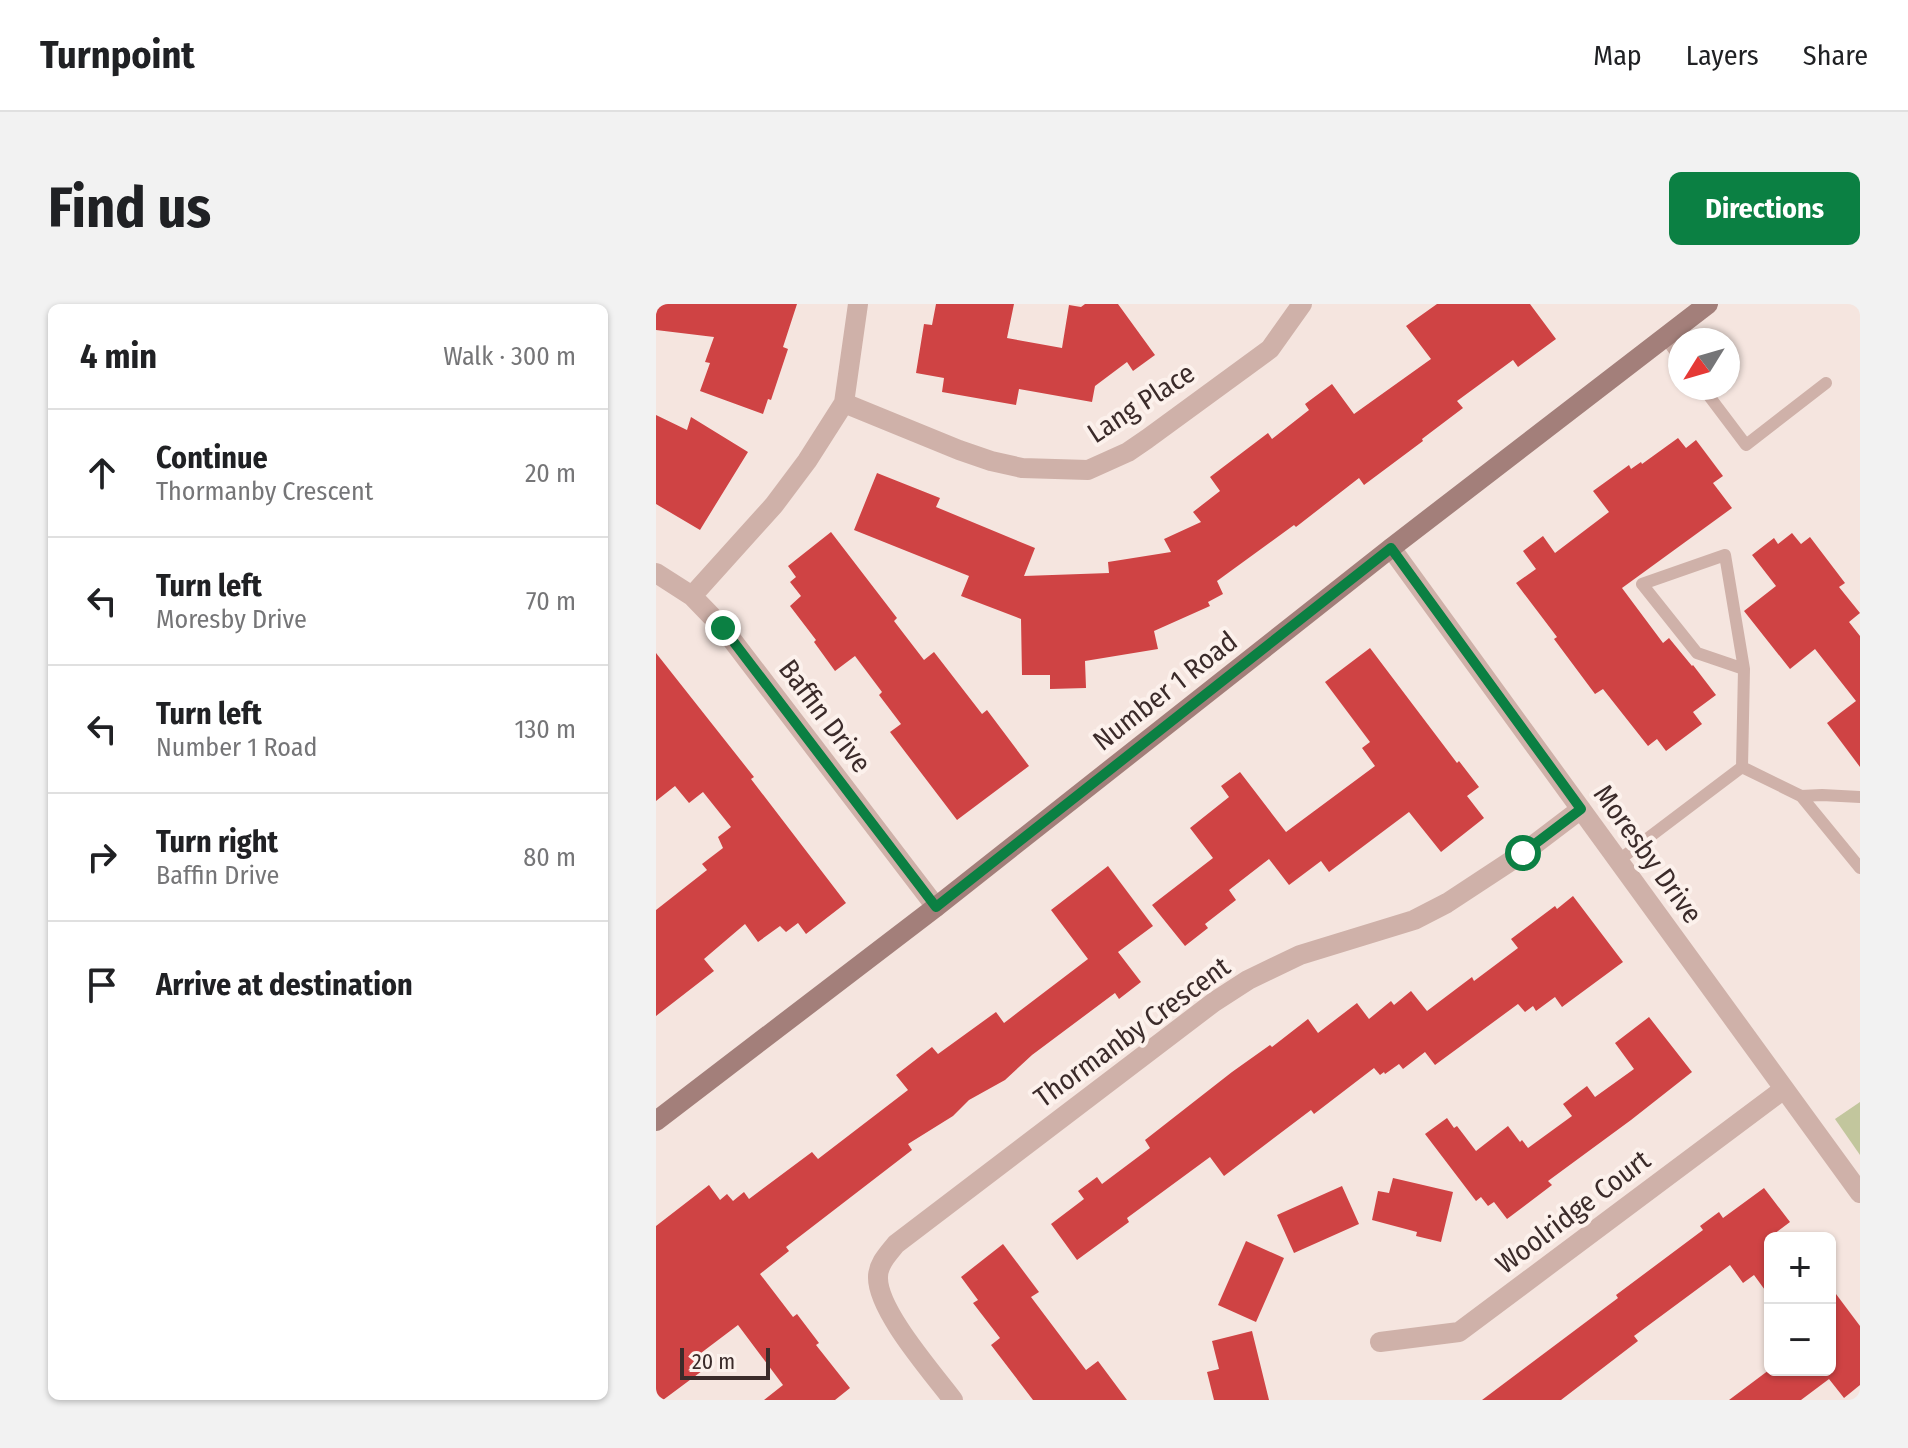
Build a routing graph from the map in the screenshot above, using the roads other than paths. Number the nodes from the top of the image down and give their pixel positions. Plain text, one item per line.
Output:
1 (858, 304) edge
2 (1302, 304) edge
3 (1708, 304) edge
4 (1665, 337) junction
5 (1668, 341) edge
6 (1826, 383) dead end
7 (1712, 400) edge
8 (844, 403) junction
9 (1391, 548) junction
10 (656, 573) edge
11 (692, 596) junction
12 (1744, 669) junction
13 (1742, 767) junction
14 (1801, 796) junction
15 (1860, 797) edge
16 (1581, 809) junction
17 (1619, 860) junction
18 (1860, 868) edge
19 (936, 907) junction
20 (1784, 1089) junction
21 (656, 1121) edge
22 (1860, 1193) edge
23 (1380, 1342) dead end
24 (953, 1400) edge

1 - 8 street
2 - 8 street, Lang Place
3 - 4 main road, Number 1 Road
4 - 5 lane
4 - 9 main road, Number 1 Road
6 - 7 lane
8 - 11 street
9 - 16 street, Moresby Drive
9 - 19 main road, Number 1 Road
10 - 11 street, Baffin Drive
11 - 19 street, Baffin Drive
12 - 12 lane
12 - 13 lane
13 - 14 lane
13 - 17 lane
14 - 15 lane
14 - 18 lane
16 - 17 street, Moresby Drive
16 - 24 street, Thormanby Crescent
17 - 20 street, Moresby Drive
19 - 21 main road, Number 1 Road
20 - 22 street, Moresby Drive
20 - 23 street, Woolridge Court

